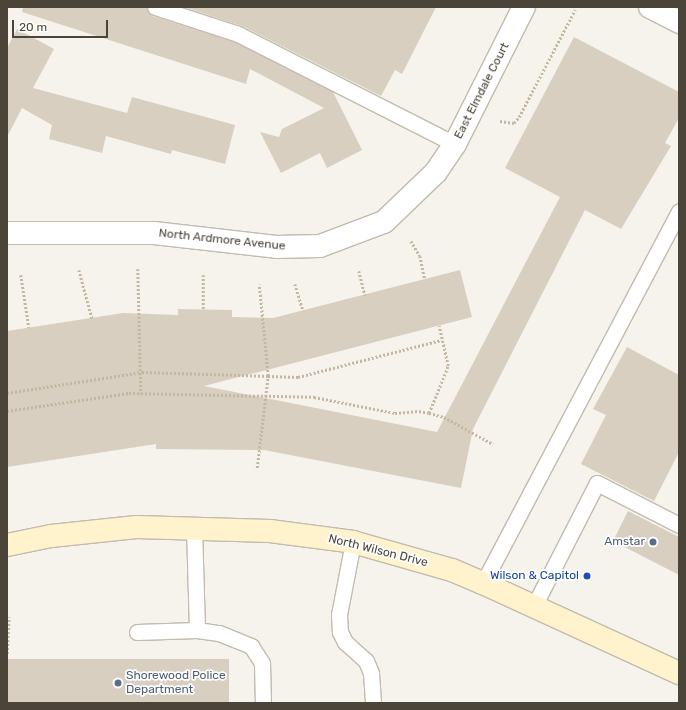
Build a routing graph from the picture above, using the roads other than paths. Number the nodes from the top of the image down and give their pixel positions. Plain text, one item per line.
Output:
1 (155, 7) edge
2 (524, 7) edge
3 (650, 7) edge
4 (679, 22) edge
5 (454, 144) junction
6 (436, 172) joint
7 (679, 212) edge
8 (7, 233) edge
9 (679, 525) edge
10 (194, 528) junction
11 (354, 542) junction
12 (7, 545) edge
13 (483, 583) junction
14 (534, 606) junction
15 (198, 630) junction
16 (137, 632) dead end
17 (679, 673) edge
18 (263, 703) edge
19 (373, 703) edge

1 - 5 lane
2 - 5 street, East Elmdale Court
3 - 4 street
5 - 6 street, East Elmdale Court
6 - 8 street, North Ardmore Avenue
7 - 13 lane
9 - 14 lane
10 - 11 street, North Wilson Drive
10 - 12 street, North Wilson Drive
10 - 15 lane
11 - 13 street, North Wilson Drive
11 - 19 lane
13 - 14 street, North Wilson Drive
14 - 17 street, North Wilson Drive
15 - 16 lane
15 - 18 lane

